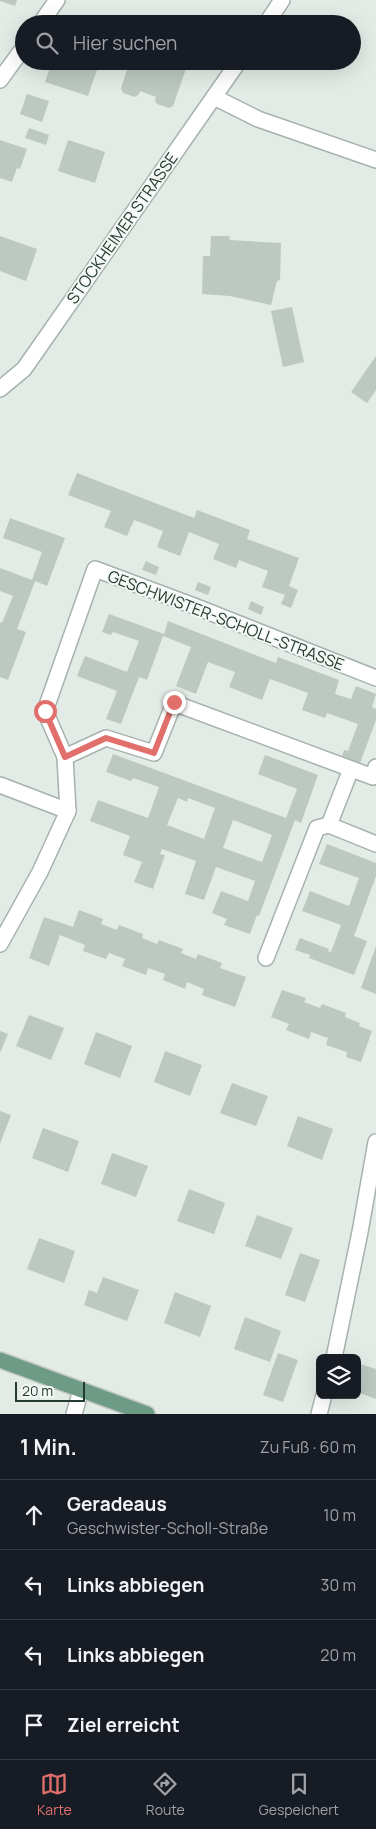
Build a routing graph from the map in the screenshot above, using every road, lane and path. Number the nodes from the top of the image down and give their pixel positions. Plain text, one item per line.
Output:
1 (57, 0) edge
2 (282, 0) edge
3 (46, 15) edge
4 (272, 15) edge
5 (15, 59) edge
6 (233, 70) edge
7 (0, 80) edge
8 (214, 97) junction
9 (376, 160) edge
10 (0, 390) edge
11 (376, 678) edge
12 (65, 757) junction
13 (376, 767) edge
14 (351, 769) junction
15 (0, 785) edge
16 (68, 811) junction
17 (329, 825) junction
18 (376, 844) edge
19 (0, 944) edge
20 (266, 958) dead end
21 (376, 1142) edge
22 (335, 1354) edge
23 (0, 1360) edge
24 (81, 1390) junction
25 (323, 1399) edge
26 (74, 1414) edge
27 (147, 1414) edge
28 (319, 1414) edge

1 - 3 street
2 - 4 street
5 - 7 street
6 - 8 street, STOCKHEIMER STRASSE
8 - 9 street
8 - 10 street, STOCKHEIMER STRASSE
11 - 12 street, GESCHWISTER-SCHOLL-STRASSE
12 - 14 street
12 - 16 street
13 - 14 street
14 - 17 street
15 - 16 street
16 - 19 street
17 - 18 street
17 - 20 street
21 - 22 street
23 - 24 main road
24 - 26 street
24 - 27 main road
25 - 28 street

